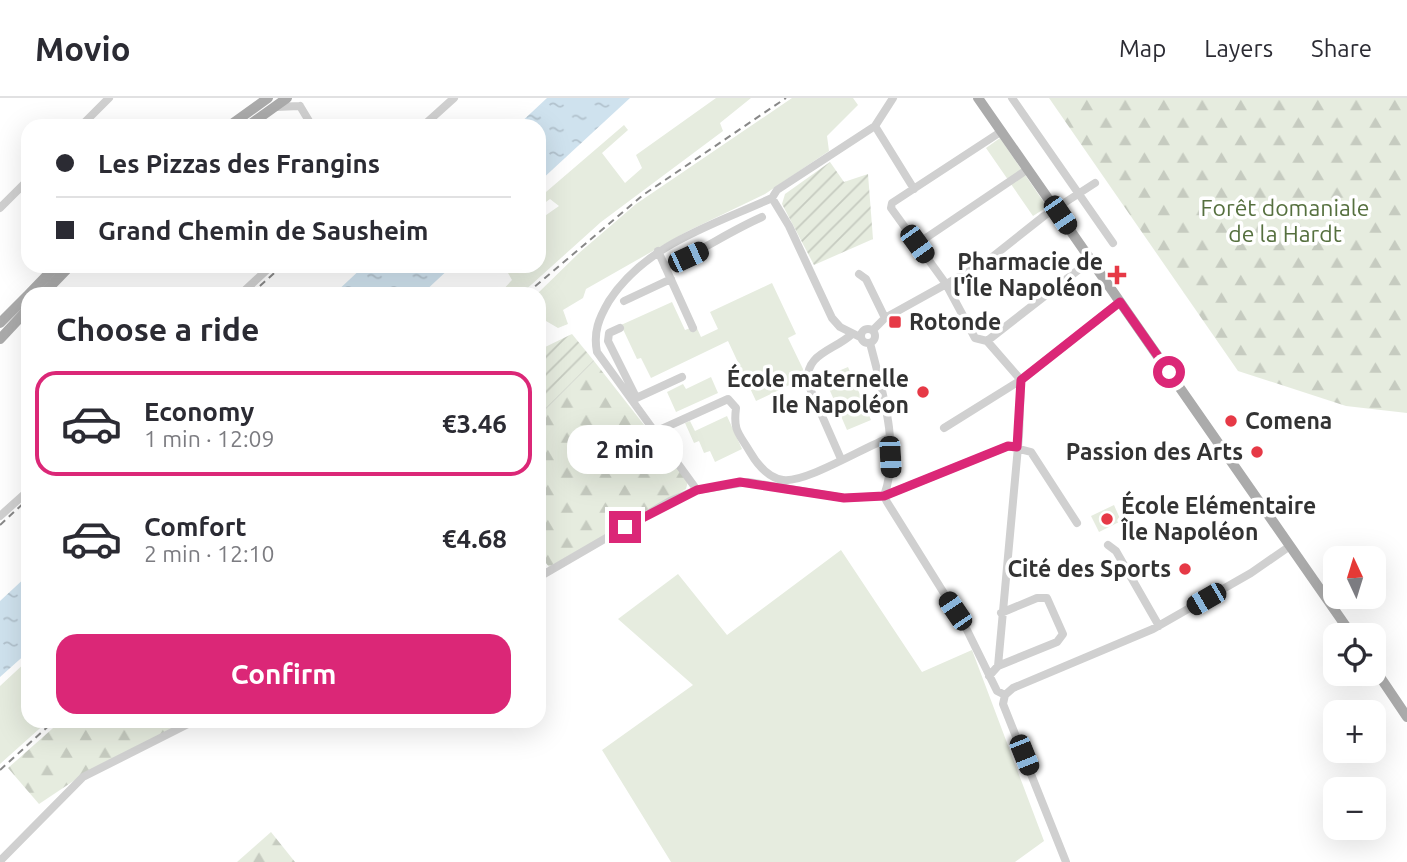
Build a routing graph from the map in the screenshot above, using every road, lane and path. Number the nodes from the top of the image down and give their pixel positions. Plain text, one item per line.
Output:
1 (108, 98) edge
2 (287, 98) edge
3 (307, 98) edge
4 (454, 98) edge
5 (893, 98) edge
6 (978, 98) edge
7 (1012, 98) edge
8 (271, 103) edge
9 (300, 106) junction
10 (88, 119) edge
11 (242, 119) edge
12 (255, 119) edge
13 (308, 119) edge
14 (431, 119) edge
15 (875, 126) junction
16 (1002, 131) junction
17 (1028, 169) junction
18 (1095, 183) dead end
19 (21, 187) edge
20 (914, 189) junction
21 (1078, 192) junction
22 (772, 198) junction
23 (0, 208) edge
24 (1055, 208) junction
25 (762, 217) dead end
26 (1113, 243) dead end
27 (917, 244) junction
28 (658, 251) junction
29 (1091, 260) junction
30 (666, 267) junction
31 (49, 273) edge
32 (63, 273) edge
33 (264, 273) edge
34 (859, 274) dead end
35 (671, 279) junction
36 (946, 284) junction
37 (35, 287) edge
38 (50, 287) edge
39 (248, 287) edge
40 (624, 300) dead end
41 (21, 301) edge
42 (1120, 302) junction
43 (21, 316) edge
44 (885, 318) junction
45 (0, 323) edge
46 (620, 328) dead end
47 (693, 328) dead end
48 (873, 330) junction
49 (856, 335) junction
50 (0, 339) edge
51 (988, 341) junction
52 (870, 343) junction
53 (617, 359) junction
54 (605, 364) junction
55 (682, 377) dead end
56 (1021, 380) junction
57 (634, 398) junction
58 (944, 428) dead end
59 (655, 432) junction
60 (889, 438) junction
61 (1017, 447) junction
62 (841, 459) junction
63 (891, 481) junction
64 (697, 490) junction
65 (901, 490) junction
66 (884, 496) junction
67 (21, 497) edge
68 (0, 516) edge
69 (1077, 523) dead end
70 (1108, 545) dead end
71 (1290, 546) junction
72 (546, 573) edge
73 (1001, 613) junction
74 (1344, 623) edge
75 (1159, 626) junction
76 (998, 666) junction
77 (989, 676) junction
78 (1386, 686) edge
79 (1005, 695) junction
80 (1407, 717) edge
81 (180, 728) edge
82 (4, 860) edge
83 (1066, 862) edge

1 - 10 street
2 - 8 main road
3 - 9 street
4 - 14 street
5 - 15 street
6 - 16 main road
7 - 21 street
8 - 9 street
8 - 11 main road
8 - 12 main road
9 - 13 street
15 - 20 street
15 - 22 street
16 - 17 main road
16 - 20 street
17 - 24 main road
17 - 27 street
18 - 21 street
19 - 23 street
20 - 27 street
21 - 24 street
21 - 26 street
22 - 28 street
22 - 49 street
24 - 29 main road
24 - 36 street
25 - 30 street
27 - 36 street
28 - 30 street
28 - 54 street
29 - 42 main road
29 - 51 street
30 - 35 street
31 - 37 main road
32 - 38 main road
33 - 39 street
34 - 44 street
35 - 40 street
35 - 47 street
36 - 44 street
36 - 51 street
41 - 45 main road
42 - 56 street
42 - 71 main road
43 - 50 main road
44 - 48 street
46 - 53 street
48 - 49 street
48 - 52 street
49 - 52 street
49 - 62 street
51 - 56 street
52 - 60 street
53 - 54 street
53 - 57 street
54 - 57 street
55 - 57 street
56 - 58 street
56 - 61 street
57 - 59 street
59 - 62 street
59 - 64 street
60 - 62 street
60 - 63 street
61 - 65 street
61 - 69 street
61 - 73 street
63 - 65 street
63 - 66 street
64 - 66 street
64 - 72 street
65 - 66 street
66 - 77 street
67 - 68 street
70 - 75 street
71 - 74 main road
71 - 75 street
73 - 76 street
73 - 76 street
75 - 79 street
76 - 77 street
77 - 79 street
78 - 80 main road
79 - 83 street
81 - 82 street

